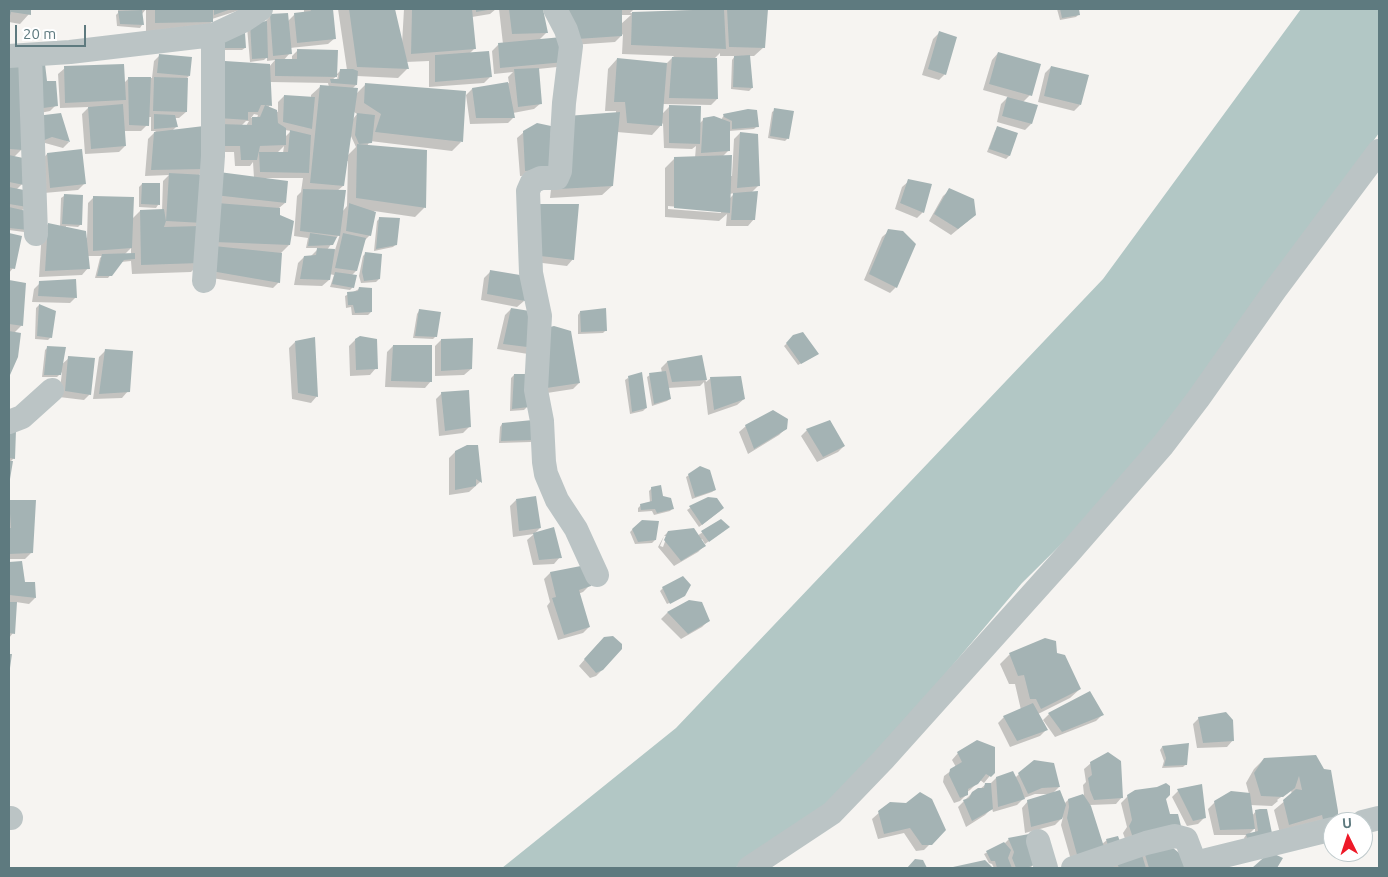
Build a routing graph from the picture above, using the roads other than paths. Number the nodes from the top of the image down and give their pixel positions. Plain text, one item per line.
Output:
1 (261, 9) edge
2 (555, 9) edge
3 (212, 35) junction
4 (20, 55) edge
5 (1379, 151) edge
6 (36, 234) dead end
7 (204, 281) dead end
8 (52, 390) dead end
9 (9, 422) edge
10 (597, 575) dead end
11 (1323, 833) edge
12 (1038, 841) dead end
13 (1196, 866) edge
14 (749, 868) edge
15 (1046, 868) edge
16 (1073, 868) edge

1 - 3 street
2 - 10 street
3 - 4 street
3 - 7 street
4 - 6 street
5 - 14 street
8 - 9 street
11 - 13 street
12 - 15 street
13 - 16 street

